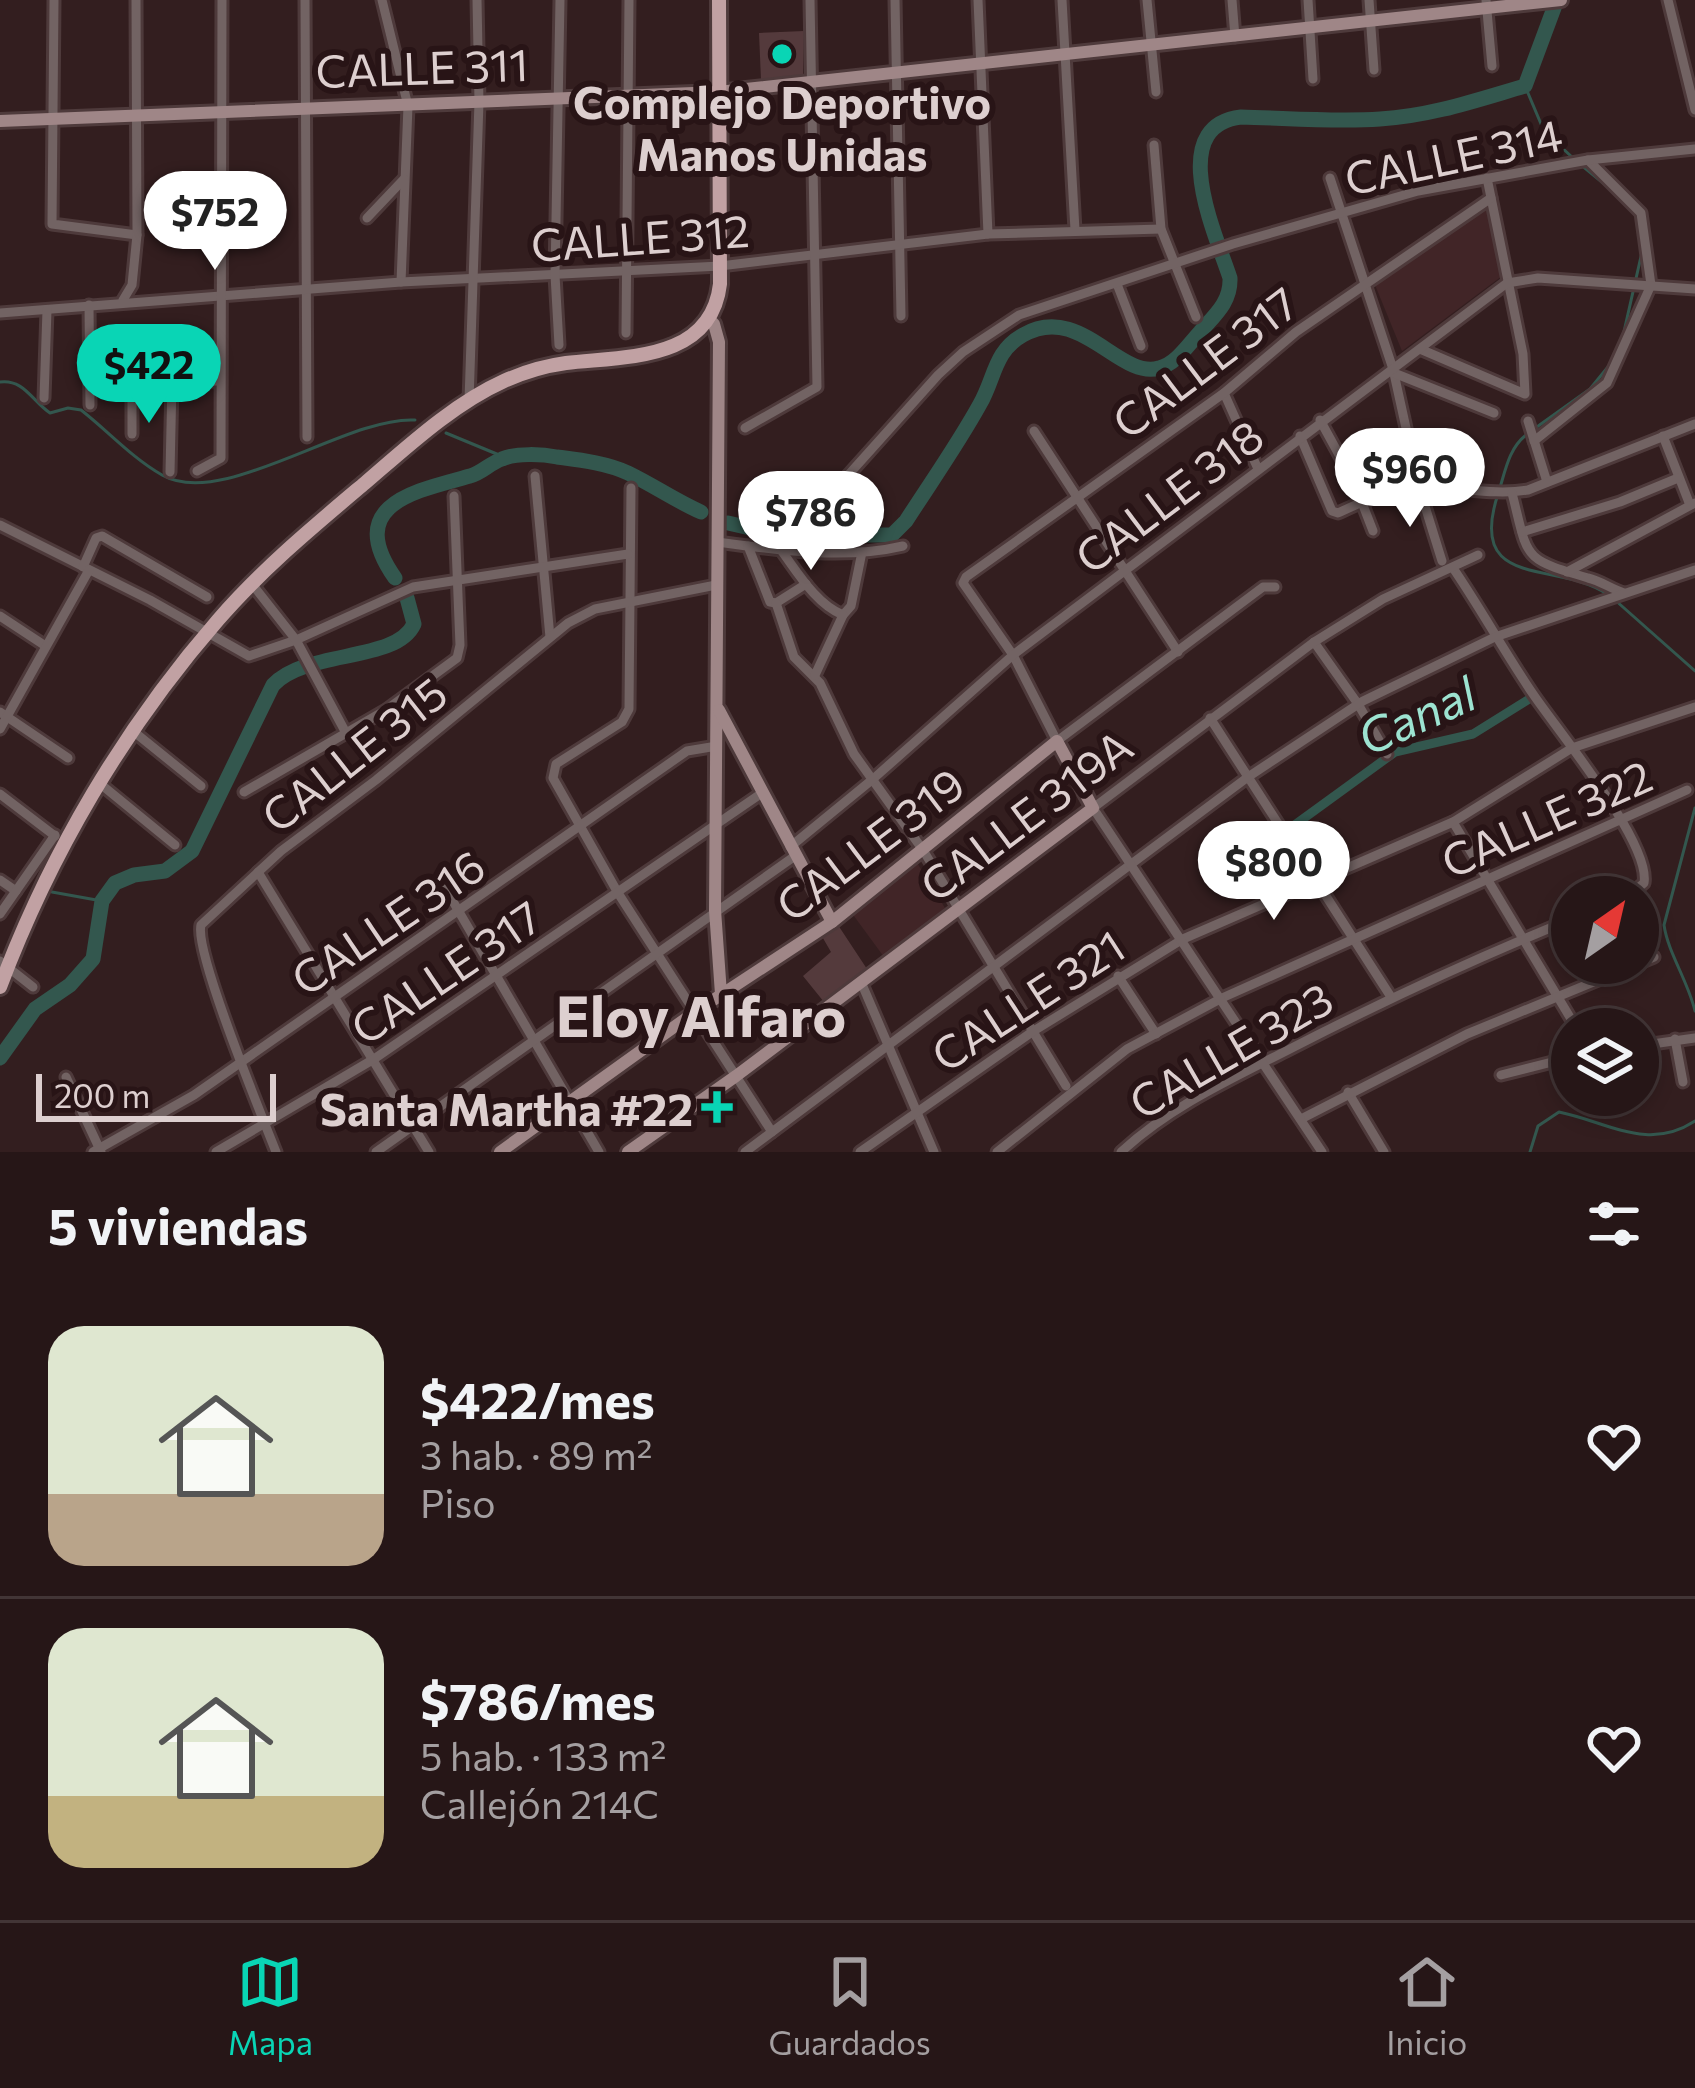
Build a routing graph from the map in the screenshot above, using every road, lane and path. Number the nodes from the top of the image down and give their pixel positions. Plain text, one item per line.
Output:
1 (54, 0) edge
2 (136, 0) edge
3 (222, 0) edge
4 (305, 0) edge
5 (382, 0) edge
6 (477, 0) edge
7 (560, 0) edge
8 (629, 0) edge
9 (718, 0) edge
10 (810, 0) edge
11 (895, 0) edge
12 (978, 0) edge
13 (1062, 0) edge
14 (1148, 0) edge
15 (1232, 0) edge
16 (1308, 0) edge
17 (1369, 0) edge
18 (1562, 0) edge
19 (1668, 0) edge
20 (1540, 2) edge
21 (1486, 4) edge
22 (1371, 21) junction
23 (1310, 28) junction
24 (1235, 37) junction
25 (1151, 44) junction
26 (1067, 54) junction
27 (981, 63) junction
28 (1492, 65) dead end
29 (1374, 70) dead end
30 (898, 72) junction
31 (1313, 79) dead end
32 (810, 82) junction
33 (718, 92) junction
34 (1156, 92) dead end
35 (628, 94) junction
36 (557, 97) junction
37 (479, 102) junction
38 (304, 106) junction
39 (408, 106) junction
40 (1695, 110) edge
41 (220, 111) junction
42 (135, 114) junction
43 (50, 118) junction
44 (0, 121) edge
45 (1154, 145) dead end
46 (1695, 149) edge
47 (1588, 160) junction
48 (405, 178) junction
49 (1330, 178) dead end
50 (1487, 178) junction
51 (1491, 198) junction
52 (1340, 212) junction
53 (367, 218) dead end
54 (1161, 229) junction
55 (1075, 230) junction
56 (988, 234) junction
57 (137, 235) junction
58 (902, 246) junction
59 (814, 257) junction
60 (1173, 265) junction
61 (720, 266) junction
62 (627, 273) junction
63 (555, 274) junction
64 (471, 279) junction
65 (401, 282) junction
66 (1366, 283) junction
67 (1508, 283) junction
68 (1117, 284) junction
69 (1648, 285) junction
70 (1695, 289) edge
71 (305, 290) junction
72 (221, 296) junction
73 (123, 300) junction
74 (89, 305) junction
75 (46, 310) junction
76 (0, 313) edge
77 (902, 316) dead end
78 (1196, 317) dead end
79 (708, 318) junction
80 (132, 332) dead end
81 (626, 333) dead end
82 (559, 345) dead end
83 (1141, 346) dead end
84 (1420, 349) junction
85 (91, 357) junction
86 (132, 357) junction
87 (1393, 371) junction
88 (218, 381) junction
89 (172, 382) junction
90 (132, 383) junction
91 (1224, 393) junction
92 (44, 398) dead end
93 (469, 401) junction
94 (90, 405) dead end
95 (1494, 413) dead end
96 (1320, 420) junction
97 (1528, 421) dead end
98 (1695, 424) edge
99 (745, 428) dead end
100 (1034, 431) dead end
101 (132, 434) dead end
102 (1300, 436) junction
103 (1663, 436) junction
104 (307, 437) dead end
105 (1534, 438) junction
106 (1258, 469) junction
107 (197, 471) dead end
108 (170, 472) dead end
109 (536, 476) dead end
110 (1678, 478) junction
111 (1547, 482) junction
112 (1419, 487) junction
113 (631, 488) dead end
114 (1509, 493) junction
115 (454, 496) dead end
116 (1076, 497) junction
117 (1362, 502) junction
118 (1693, 504) edge
119 (808, 520) dead end
120 (4, 527) edge
121 (1373, 531) dead end
122 (1522, 532) junction
123 (717, 542) junction
124 (0, 543) edge
125 (903, 545) dead end
126 (748, 546) junction
127 (782, 550) junction
128 (862, 551) junction
129 (628, 554) junction
130 (1478, 555) dead end
131 (1447, 565) junction
132 (542, 566) junction
133 (86, 568) junction
134 (1124, 569) junction
135 (1695, 570) edge
136 (1567, 572) junction
137 (457, 579) junction
138 (252, 584) junction
139 (806, 584) junction
140 (716, 585) junction
141 (1275, 587) dead end
142 (1620, 595) junction
143 (207, 597) dead end
144 (630, 602) junction
145 (776, 603) junction
146 (844, 616) junction
147 (5, 619) edge
148 (206, 634) junction
149 (550, 637) junction
150 (1495, 637) junction
151 (296, 640) junction
152 (1314, 642) junction
153 (44, 645) junction
154 (1178, 652) junction
155 (1012, 655) junction
156 (814, 675) junction
157 (716, 703) junction
158 (1358, 704) junction
159 (1695, 707) edge
160 (3, 714) edge
161 (1210, 718) junction
162 (0, 728) edge
163 (134, 731) junction
164 (346, 733) junction
165 (1057, 741) junction
166 (717, 746) junction
167 (1572, 748) junction
168 (1387, 754) dead end
169 (68, 758) dead end
170 (1248, 777) junction
171 (873, 779) junction
172 (98, 782) junction
173 (201, 786) dead end
174 (1687, 790) dead end
175 (244, 792) dead end
176 (762, 793) junction
177 (0, 794) edge
178 (1094, 808) junction
179 (718, 820) junction
180 (1621, 820) junction
181 (1453, 822) junction
182 (581, 828) junction
183 (1282, 828) dead end
184 (60, 838) junction
185 (175, 845) dead end
186 (923, 850) junction
187 (792, 852) junction
188 (1130, 867) junction
189 (258, 872) junction
190 (1644, 876) edge
191 (1487, 878) junction
192 (1315, 879) junction
193 (0, 880) edge
194 (445, 886) dead end
195 (16, 891) junction
196 (618, 893) junction
197 (715, 910) junction
198 (959, 910) junction
199 (460, 911) junction
200 (0, 914) edge
201 (832, 922) junction
202 (1551, 928) edge
203 (1354, 938) junction
204 (1183, 939) junction
205 (1523, 939) junction
206 (657, 953) junction
207 (4, 963) edge
208 (994, 970) junction
209 (1118, 976) junction
210 (498, 977) junction
211 (862, 982) junction
212 (1586, 984) edge
213 (33, 987) dead end
214 (0, 988) edge
215 (721, 994) junction
216 (1556, 996) junction
217 (337, 997) junction
218 (1391, 997) junction
219 (1222, 998) junction
220 (1564, 1008) edge
221 (695, 1012) junction
222 (1032, 1031) junction
223 (1156, 1034) junction
224 (1692, 1038) edge
225 (1675, 1039) junction
226 (535, 1042) junction
227 (1659, 1042) edge
228 (890, 1044) junction
229 (374, 1059) junction
230 (241, 1060) junction
231 (1264, 1061) junction
232 (1551, 1062) edge
233 (1501, 1075) dead end
234 (736, 1076) junction
235 (66, 1077) dead end
236 (1683, 1082) dead end
237 (1066, 1086) dead end
238 (1348, 1092) junction
239 (570, 1102) junction
240 (916, 1111) junction
241 (1301, 1119) junction
242 (265, 1123) junction
243 (414, 1125) junction
244 (772, 1132) junction
245 (98, 1151) edge
246 (216, 1152) edge
247 (276, 1152) edge
248 (376, 1152) edge
249 (429, 1152) edge
250 (500, 1152) edge
251 (599, 1152) edge
252 (628, 1152) edge
253 (745, 1152) edge
254 (860, 1152) edge
255 (934, 1152) edge
256 (997, 1152) edge
257 (1121, 1152) edge
258 (1322, 1152) edge
259 (1384, 1152) edge

1 - 43 street
2 - 42 street
3 - 41 street
4 - 38 street
5 - 39 street
6 - 37 street
7 - 36 street
8 - 35 street
9 - 33 main road
10 - 32 street
11 - 30 street
12 - 27 street
13 - 26 street
14 - 25 street
15 - 24 street
16 - 23 street
17 - 22 street
18 - 20 street, CALLE 311
19 - 40 street
20 - 21 street, CALLE 311
21 - 22 street, CALLE 311
21 - 28 street
22 - 23 street, CALLE 311
22 - 29 street
23 - 24 street, CALLE 311
23 - 31 street
24 - 25 street, CALLE 311
25 - 26 street, CALLE 311
25 - 34 street
26 - 27 street, CALLE 311
26 - 55 street
27 - 30 street, CALLE 311
27 - 56 street
30 - 32 street, CALLE 311
30 - 58 street
32 - 33 street, CALLE 311
32 - 59 street
33 - 35 street, CALLE 311
33 - 61 main road
35 - 36 street, CALLE 311
35 - 62 street
36 - 37 street, CALLE 311
36 - 63 street
37 - 39 street, CALLE 311
37 - 64 street
38 - 39 street, CALLE 311
38 - 41 street, CALLE 311
38 - 71 street
39 - 48 street
41 - 42 street, CALLE 311
41 - 72 street
42 - 43 street, CALLE 311
42 - 57 street
43 - 44 street, CALLE 311
43 - 57 street
45 - 54 street
46 - 47 street, CALLE 314
47 - 50 street, CALLE 314
47 - 69 street
48 - 53 street
48 - 65 street
49 - 52 street
50 - 51 street
50 - 52 street, CALLE 314
51 - 66 street, CALLE 317
51 - 67 street
52 - 60 street, CALLE 314
52 - 66 street
54 - 55 street, CALLE 312
54 - 60 street
55 - 56 street, CALLE 312
56 - 58 street, CALLE 312
57 - 73 street
58 - 59 street, CALLE 312
58 - 77 street
59 - 61 street, CALLE 312
59 - 99 street
60 - 68 street
60 - 78 street
61 - 62 street, CALLE 312
61 - 79 main road
62 - 63 street, CALLE 312
62 - 81 street
63 - 64 street, CALLE 312
63 - 82 street
64 - 65 street, CALLE 312
64 - 93 street
65 - 71 street, CALLE 312
66 - 87 street
66 - 91 street, CALLE 317
67 - 69 street
67 - 84 street, CALLE 318
67 - 84 street
68 - 83 street
68 - 119 street
69 - 70 street
69 - 105 street
71 - 72 street, CALLE 312
71 - 104 street
72 - 73 street, CALLE 312
72 - 88 street
73 - 74 street, CALLE 312
74 - 75 street, CALLE 312
74 - 85 street
75 - 76 street, CALLE 312
75 - 92 street
79 - 93 main road
79 - 123 street
80 - 86 street
84 - 87 street, CALLE 318
85 - 86 street
85 - 94 street
86 - 90 street
87 - 95 street
87 - 96 street, CALLE 318
87 - 112 street
88 - 89 street
88 - 107 street
89 - 90 street
89 - 108 street
90 - 101 street
91 - 106 street
91 - 116 street, CALLE 317
93 - 138 main road
96 - 102 street, CALLE 318
96 - 117 street
97 - 105 street
98 - 103 street
100 - 116 street
102 - 106 street, CALLE 318
102 - 117 street
103 - 110 street
103 - 111 street
105 - 111 street
106 - 134 street, CALLE 318
109 - 132 street
110 - 118 street
110 - 122 street
111 - 114 street
112 - 114 street
112 - 117 street
112 - 131 street
113 - 129 street
114 - 122 street
115 - 137 street
116 - 134 street
116 - 155 street, CALLE 317
117 - 121 street
118 - 136 street
120 - 124 street
120 - 133 street
122 - 136 street
123 - 126 street
123 - 140 street
125 - 128 street
126 - 127 street
126 - 145 street
127 - 128 street
127 - 139 street
128 - 146 street
129 - 132 street
129 - 144 street
130 - 131 street, CALLE 319A
131 - 150 street
131 - 152 street, CALLE 319A
132 - 137 street
132 - 149 street
133 - 143 street
133 - 148 street
133 - 153 street
134 - 154 street
134 - 155 street, CALLE 318
135 - 142 street
136 - 142 street
137 - 151 street
137 - 164 street
138 - 148 main road
138 - 151 street
139 - 145 street
139 - 146 street
140 - 144 street, CALLE 315
140 - 157 street
141 - 154 street, CALLE 319
142 - 150 street
144 - 149 street, CALLE 315
144 - 182 street
145 - 156 street
146 - 156 street
147 - 153 street
148 - 151 street
148 - 163 main road
149 - 189 street, CALLE 315
150 - 158 street
150 - 167 street
151 - 164 street
152 - 158 street
152 - 161 street, CALLE 319A
153 - 160 street
154 - 165 street, CALLE 319
155 - 165 street
155 - 171 street, CALLE 318
156 - 171 street
157 - 166 street
157 - 176 street
158 - 168 street
158 - 170 street
159 - 167 street, CALLE 321
160 - 162 street
160 - 169 street
161 - 170 street
161 - 178 street, CALLE 319A
163 - 172 main road
163 - 173 street
164 - 175 street
165 - 178 street
165 - 186 street, CALLE 319
166 - 179 street
166 - 182 street, CALLE 316
167 - 180 street
167 - 181 street, CALLE 321
170 - 183 street
170 - 188 street
171 - 186 street
171 - 187 street, CALLE 318
172 - 184 main road
172 - 185 street
174 - 180 street, CALLE 322
176 - 179 street, CALLE 317
176 - 187 street
177 - 184 street
178 - 188 street
178 - 198 street, CALLE 319A
179 - 196 street, CALLE 317
179 - 197 street
180 - 190 street
180 - 191 street, CALLE 322
181 - 191 street
181 - 192 street, CALLE 321
182 - 196 street
182 - 199 street, CALLE 316
184 - 195 street
184 - 207 main road
186 - 198 street
186 - 201 street, CALLE 319
187 - 197 street, CALLE 318
187 - 201 street
188 - 204 street
188 - 208 street
189 - 217 street
189 - 230 street, CALLE 315
191 - 203 street, CALLE 322
191 - 205 street
192 - 203 street
192 - 204 street, CALLE 321
193 - 195 street
194 - 199 street
195 - 200 street
196 - 206 street
196 - 210 street, CALLE 317
197 - 206 street, CALLE 318
197 - 215 street
198 - 208 street
198 - 211 street, CALLE 319A
199 - 210 street
199 - 217 street, CALLE 316
201 - 215 street, CALLE 319
202 - 205 street, CALLE 323
203 - 218 street
203 - 219 street, CALLE 322
204 - 209 street, CALLE 321
204 - 219 street
205 - 216 street
205 - 218 street, CALLE 323
206 - 221 street
206 - 226 street, CALLE 318
207 - 213 street
207 - 214 main road
208 - 222 street
208 - 228 street
209 - 222 street, CALLE 321
209 - 223 street
210 - 226 street
210 - 229 street, CALLE 317
211 - 228 street
211 - 234 street, CALLE 319A
212 - 216 street
215 - 221 street, CALLE 319
216 - 220 street
216 - 238 street
217 - 229 street
217 - 230 street, CALLE 316
218 - 231 street, CALLE 323
219 - 223 street, CALLE 322
219 - 231 street
221 - 234 street
221 - 239 street, CALLE 319
222 - 237 street
222 - 240 street, CALLE 321
223 - 256 street, CALLE 322
224 - 225 street
225 - 227 street
225 - 236 street
226 - 239 street
226 - 243 street, CALLE 318
228 - 240 street
228 - 244 street
229 - 242 street, CALLE 317
229 - 243 street
230 - 242 street
230 - 245 street, CALLE 316
231 - 241 street
231 - 257 street, CALLE 323
232 - 233 street
234 - 244 street
234 - 252 street, CALLE 319A
235 - 245 street
238 - 241 street
238 - 259 street
239 - 250 street, CALLE 319
239 - 251 street
240 - 254 street, CALLE 321
240 - 255 street
241 - 258 street
242 - 246 street, CALLE 317
242 - 247 street
243 - 248 street, CALLE 318
243 - 249 street
244 - 253 street

